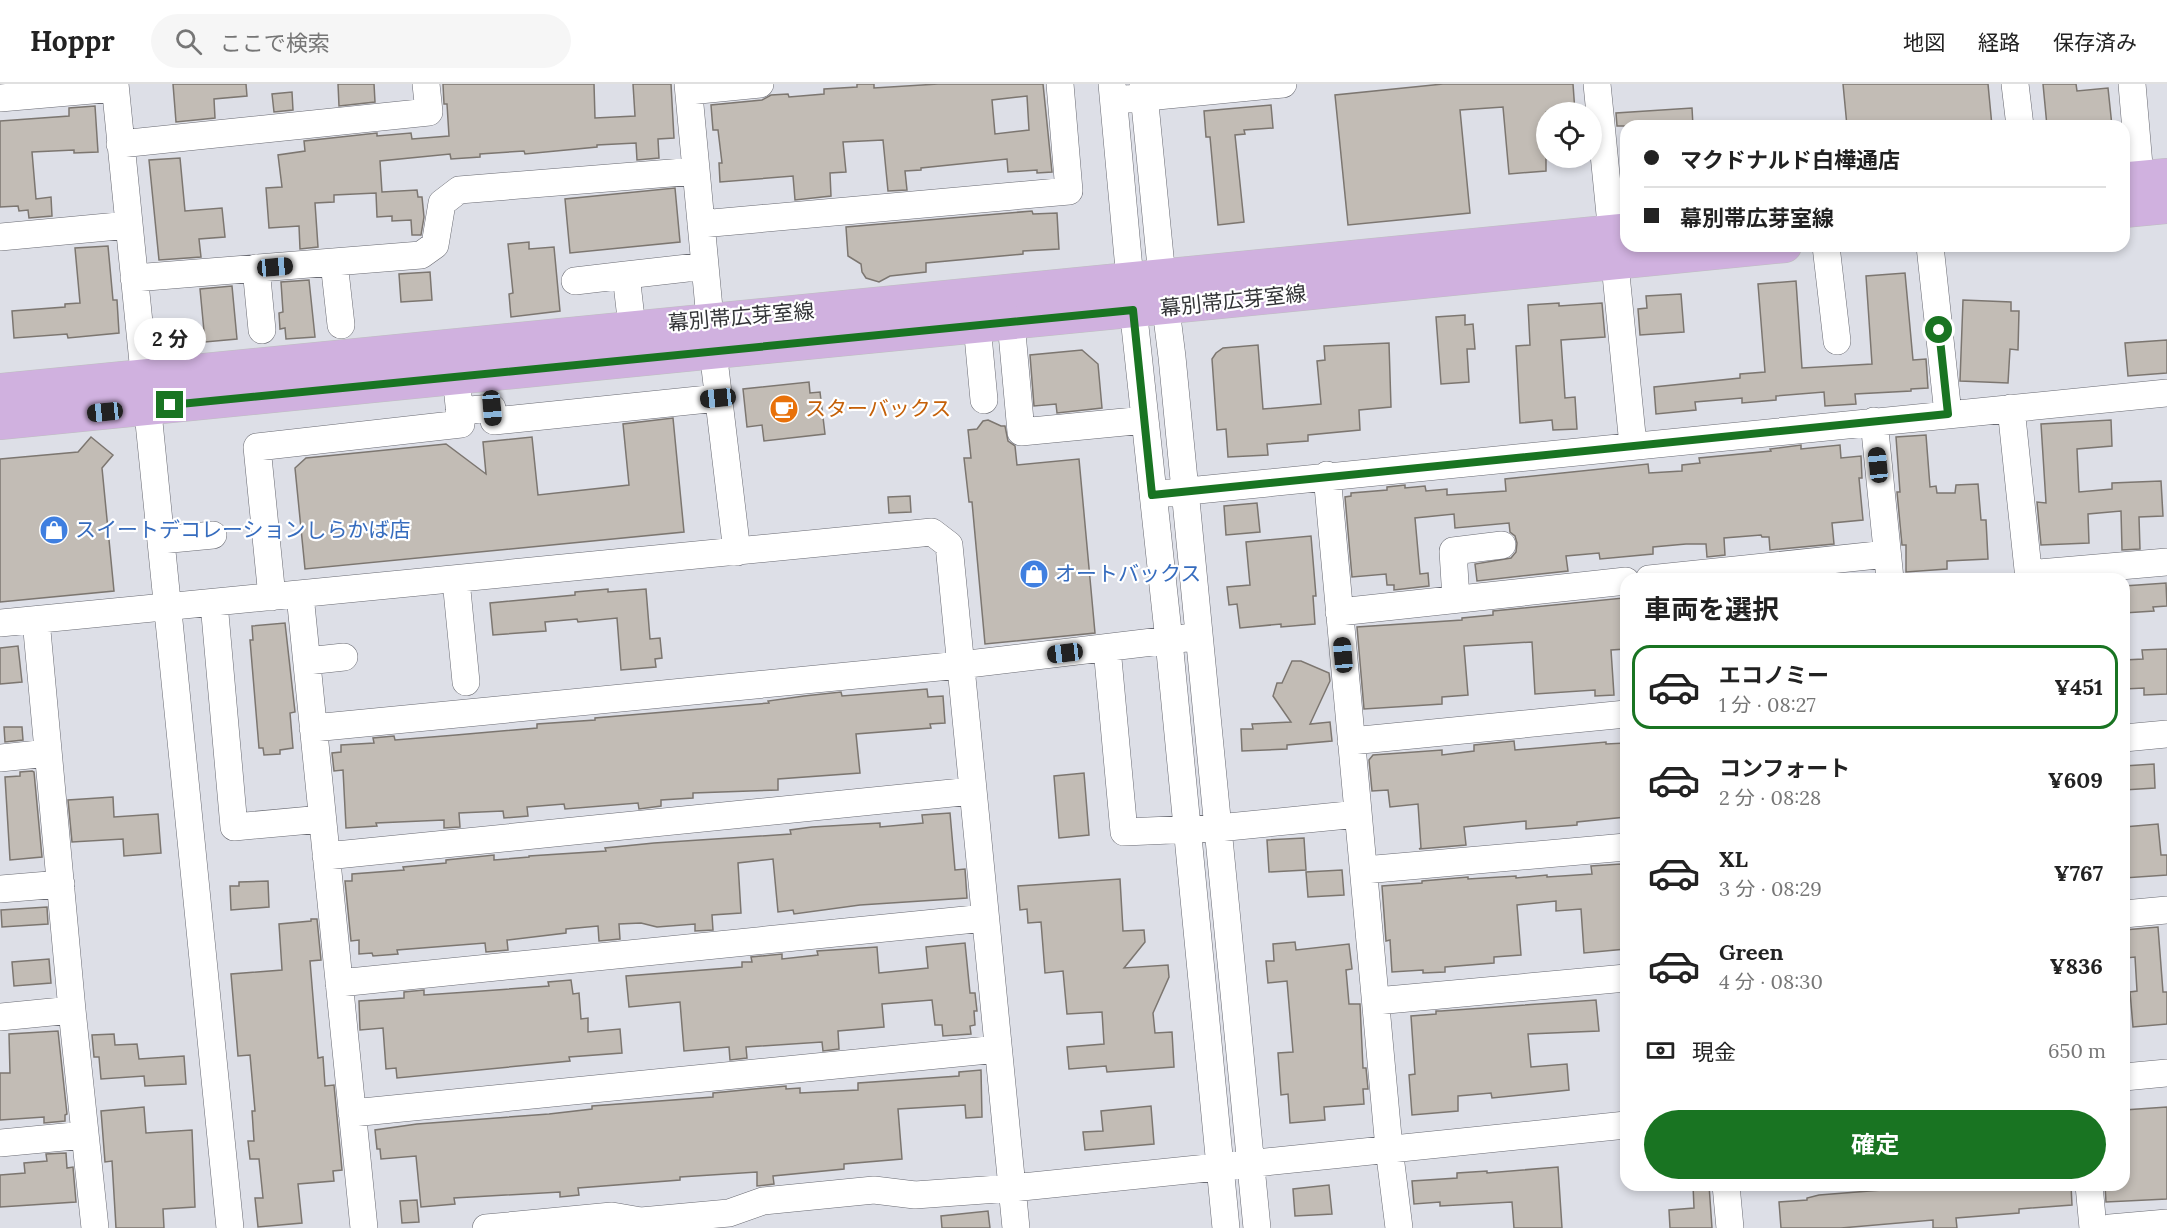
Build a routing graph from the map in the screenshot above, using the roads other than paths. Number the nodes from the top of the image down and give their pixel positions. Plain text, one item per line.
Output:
1 (426, 84) edge
2 (760, 84) edge
3 (1060, 84) edge
4 (1283, 84) edge
5 (1597, 84) edge
6 (2015, 84) edge
7 (2132, 84) edge
8 (115, 86) edge
9 (688, 88) edge
10 (1143, 91) edge
11 (1113, 92) edge
12 (0, 99) edge
13 (2019, 120) edge
14 (120, 144) junction
15 (696, 171) junction
16 (2144, 177) edge
17 (2167, 207) edge
18 (2130, 210) edge
19 (701, 224) junction
20 (129, 225) junction
21 (0, 237) edge
22 (1617, 242) edge
23 (1827, 252) edge
24 (1931, 252) edge
25 (334, 262) junction
26 (705, 266) junction
27 (256, 268) junction
28 (626, 275) junction
29 (134, 278) junction
30 (575, 281) dead end
31 (1164, 292) junction
32 (1131, 295) junction
33 (1011, 322) junction
34 (341, 325) dead end
35 (977, 325) junction
36 (632, 327) junction
37 (262, 330) dead end
38 (711, 335) junction
39 (1837, 341) dead end
40 (144, 376) junction
41 (456, 377) junction
42 (0, 390) edge
43 (2167, 393) edge
44 (718, 398) junction
45 (984, 400) dead end
46 (147, 408) junction
47 (2011, 408) junction
48 (459, 411) junction
49 (1948, 414) junction
50 (1145, 420) junction
51 (1874, 421) junction
52 (0, 423) edge
53 (1634, 445) junction
54 (1327, 475) junction
55 (1185, 491) junction
56 (1152, 495) junction
57 (213, 535) dead end
58 (161, 540) junction
59 (1502, 545) dead end
60 (736, 552) junction
61 (2167, 562) edge
62 (1888, 566) edge
63 (1759, 573) edge
64 (2029, 573) edge
65 (2059, 573) edge
66 (456, 580) junction
67 (1620, 582) edge
68 (300, 595) junction
69 (272, 597) junction
70 (1456, 599) junction
71 (214, 603) junction
72 (168, 607) junction
73 (1339, 612) junction
74 (36, 620) junction
75 (0, 623) edge
76 (1199, 636) junction
77 (1169, 641) junction
78 (1107, 648) junction
79 (344, 657) dead end
80 (307, 661) junction
81 (960, 665) junction
82 (466, 682) dead end
83 (1620, 715) edge
84 (313, 728) junction
85 (225, 729) junction
86 (181, 732) junction
87 (2167, 734) edge
88 (2130, 737) edge
89 (1351, 741) junction
90 (48, 753) junction
91 (0, 758) edge
92 (972, 790) junction
93 (1358, 814) junction
94 (322, 819) junction
95 (1218, 828) junction
96 (1187, 830) junction
97 (1620, 848) edge
98 (326, 856) junction
99 (1364, 870) junction
100 (61, 884) junction
101 (0, 889) edge
102 (2167, 910) edge
103 (2130, 913) edge
104 (985, 918) junction
105 (1620, 979) edge
106 (339, 983) junction
107 (1377, 1001) junction
108 (72, 1010) junction
109 (0, 1017) edge
110 (998, 1049) junction
111 (2167, 1073) edge
112 (2130, 1076) edge
113 (352, 1113) junction
114 (1620, 1126) edge
115 (85, 1135) junction
116 (0, 1143) edge
117 (1389, 1148) junction
118 (1251, 1162) junction
119 (1220, 1166) junction
120 (1012, 1188) junction
121 (1727, 1191) edge
122 (2090, 1191) edge
123 (2167, 1223) edge
124 (95, 1228) edge
125 (230, 1228) edge
126 (364, 1228) edge
127 (486, 1228) edge
128 (1016, 1228) edge
129 (1226, 1228) edge
130 (1257, 1228) edge
131 (1399, 1228) edge
132 (1730, 1228) edge
133 (2093, 1228) edge
134 (2110, 1228) edge

1 - 14 street
2 - 9 street
3 - 19 street
4 - 10 street
5 - 22 street
6 - 13 street
7 - 16 street
8 - 12 street
8 - 14 street
9 - 15 street
10 - 11 street
10 - 31 street
11 - 32 street
14 - 20 street
15 - 19 street
15 - 25 street
17 - 18 main road
19 - 26 street
20 - 21 street
20 - 29 street
22 - 31 main road, 幕別帯広芽室線
22 - 53 street
23 - 39 street
24 - 49 street
25 - 27 street
25 - 34 street
26 - 28 street
26 - 38 street
27 - 29 street
27 - 37 street
28 - 30 street
28 - 36 street
29 - 40 street
31 - 32 main road, 幕別帯広芽室線
31 - 55 street
32 - 33 main road, 幕別帯広芽室線
32 - 38 main road, 幕別帯広芽室線
32 - 50 street
33 - 35 main road, 幕別帯広芽室線
33 - 50 street
35 - 38 main road, 幕別帯広芽室線
35 - 45 street
36 - 38 main road, 幕別帯広芽室線
36 - 40 main road, 幕別帯広芽室線
38 - 41 main road, 幕別帯広芽室線
38 - 44 street
40 - 42 main road, 幕別帯広芽室線
40 - 46 street
41 - 46 main road, 幕別帯広芽室線
41 - 48 street
43 - 47 street
44 - 48 street
44 - 60 street
46 - 52 main road, 幕別帯広芽室線
46 - 58 street
47 - 49 street
47 - 64 street
48 - 69 street
49 - 51 street
50 - 56 street
51 - 53 street
51 - 62 street
53 - 54 street
54 - 55 street
54 - 73 street
55 - 56 street
55 - 76 street
56 - 77 street
57 - 58 street
58 - 72 street
59 - 70 street
60 - 66 street
60 - 81 street
61 - 65 street
62 - 63 street
66 - 68 street
66 - 82 street
67 - 70 street
68 - 69 street
68 - 80 street
69 - 71 street
70 - 73 street
71 - 72 street
71 - 85 street
72 - 74 street
72 - 86 street
73 - 89 street
74 - 75 street
74 - 90 street
76 - 77 street
76 - 95 street
77 - 78 street
77 - 96 street
78 - 81 street
78 - 96 street
79 - 80 street
80 - 84 street
81 - 84 street
81 - 92 street
83 - 89 street
84 - 94 street
85 - 86 street
85 - 94 street
86 - 125 street
87 - 88 street
89 - 93 street
90 - 91 street
90 - 100 street
92 - 98 street
92 - 104 street
93 - 95 street
93 - 99 street
94 - 98 street
95 - 96 street
95 - 118 street
96 - 119 street
97 - 99 street
98 - 106 street
99 - 107 street
100 - 101 street
100 - 108 street
102 - 103 street
104 - 106 street
104 - 110 street
105 - 107 street
106 - 113 street
107 - 117 street
108 - 109 street
108 - 115 street
110 - 113 street
110 - 120 street
111 - 112 street
113 - 126 street
114 - 117 street
115 - 116 street
115 - 124 street
117 - 118 street
117 - 131 street
118 - 119 street
118 - 130 street
119 - 120 street
119 - 129 street
120 - 127 street
120 - 128 street
121 - 132 street
122 - 133 street
123 - 134 street

